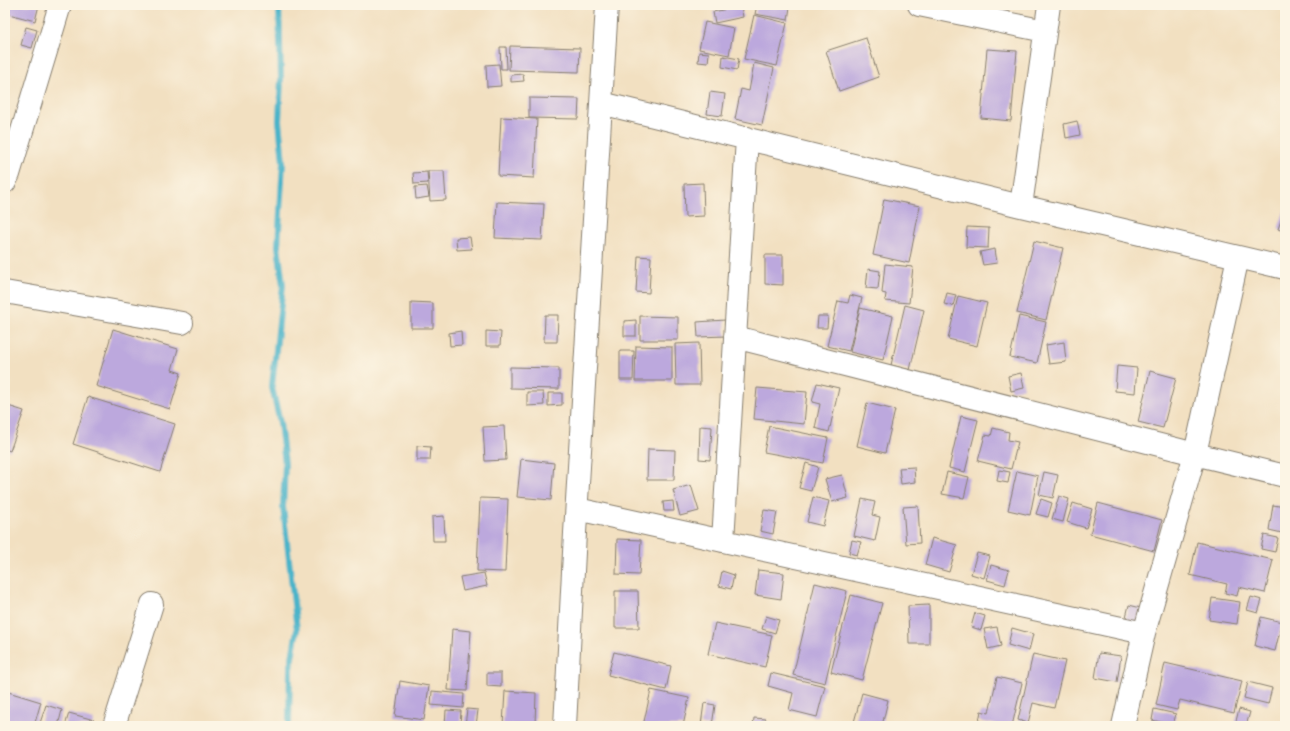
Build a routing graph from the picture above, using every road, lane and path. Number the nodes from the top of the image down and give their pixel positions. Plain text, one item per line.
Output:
1 (60, 5) edge
2 (607, 5) edge
3 (918, 5) edge
4 (1050, 5) edge
5 (1046, 32) junction
6 (601, 103) junction
7 (747, 138) junction
8 (5, 182) edge
9 (1021, 206) junction
10 (1238, 257) junction
11 (1285, 268) edge
12 (5, 292) edge
13 (182, 323) dead end
14 (735, 337) junction
15 (1195, 454) junction
16 (1285, 476) edge
17 (577, 509) junction
18 (723, 541) junction
19 (152, 604) dead end
20 (1144, 633) junction
21 (114, 726) edge
22 (565, 726) edge
23 (1123, 726) edge

1 - 8 street
2 - 6 street
3 - 5 street
4 - 5 street
5 - 9 street
6 - 7 street
6 - 17 street
7 - 9 street
7 - 14 street
9 - 10 street
10 - 11 street
10 - 15 street
12 - 13 street
14 - 15 street
14 - 18 street
15 - 16 street
15 - 20 street
17 - 18 street
17 - 22 street
18 - 20 street
19 - 21 street
20 - 23 street

